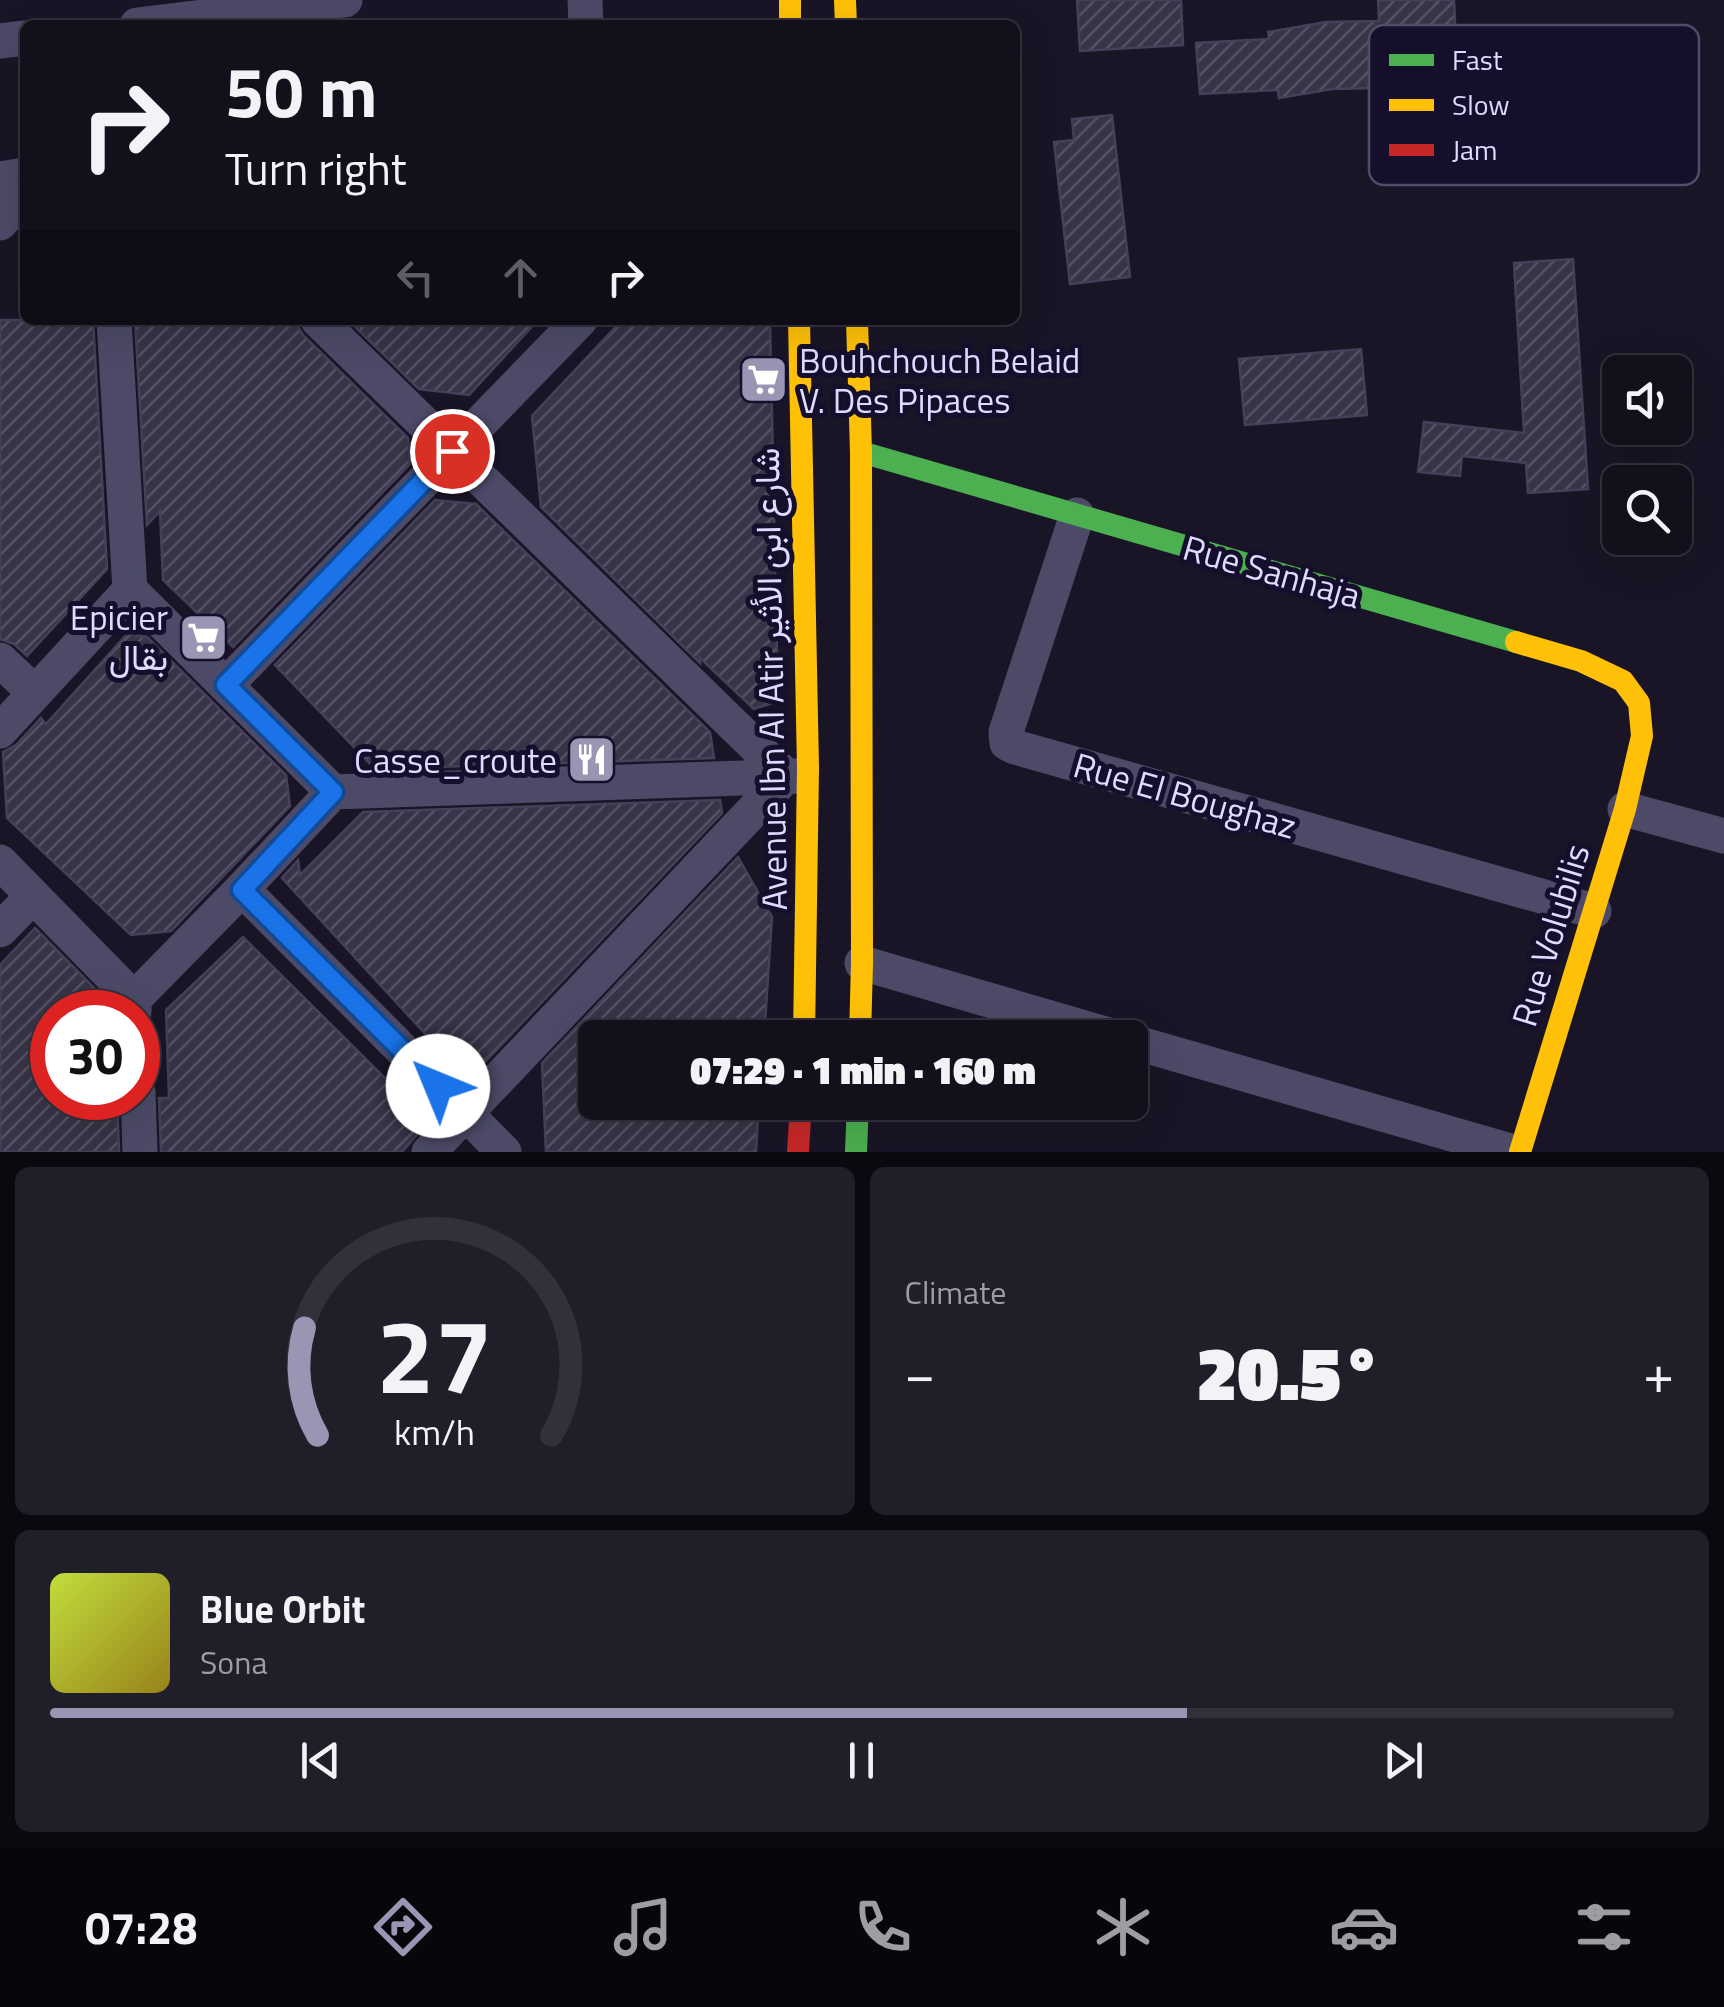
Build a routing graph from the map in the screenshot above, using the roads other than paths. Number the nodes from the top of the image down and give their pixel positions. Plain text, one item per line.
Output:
1 (345, 0) edge
2 (250, 12) edge
3 (180, 20) edge
4 (20, 201) edge
5 (0, 223) edge
6 (114, 325) edge
7 (323, 325) edge
8 (575, 325) edge
9 (799, 325) edge
10 (857, 325) edge
11 (452, 451) junction
12 (861, 452) junction
13 (1078, 515) junction
14 (130, 590) junction
15 (0, 660) edge
16 (226, 685) junction
17 (34, 692) junction
18 (0, 731) edge
19 (1642, 736) joint
20 (797, 776) junction
21 (333, 792) junction
22 (1625, 809) junction
23 (1724, 836) edge
24 (0, 862) edge
25 (242, 890) junction
26 (33, 896) junction
27 (1594, 911) junction
28 (0, 930) edge
29 (862, 963) junction
30 (119, 990) edge
31 (149, 990) edge
32 (805, 1020) edge
33 (860, 1020) edge
34 (1058, 1020) edge
35 (1148, 1045) edge
36 (466, 1114) junction
37 (139, 1120) edge
38 (800, 1120) edge
39 (857, 1120) edge
40 (140, 1152) edge
41 (429, 1152) edge
42 (504, 1152) edge
43 (798, 1152) edge
44 (856, 1152) edge
45 (1517, 1152) edge

1 - 2 street
2 - 3 street
4 - 5 street
6 - 14 street
7 - 11 street
8 - 11 street
9 - 20 street, Avenue Ibn Al Atir شارع ابن الأثير
10 - 12 street
11 - 16 street
11 - 20 street
12 - 13 street, Rue Sanhaja
12 - 29 street
13 - 19 street, Rue Sanhaja
13 - 27 street, Rue El Boughaz
14 - 16 street
14 - 17 street
15 - 17 street
16 - 21 street
17 - 18 street
19 - 22 street, Rue Volubilis
20 - 21 street
20 - 32 street, Avenue Ibn Al Atir شارع ابن الأثير
20 - 36 street
21 - 25 street
22 - 23 street
22 - 27 street, Rue Volubilis
24 - 26 street
25 - 31 street
25 - 36 street
26 - 28 street
26 - 30 street
27 - 45 street, Rue Volubilis
29 - 33 street
29 - 34 street
35 - 45 street
36 - 41 street
36 - 42 street
37 - 40 street
38 - 43 street
39 - 44 street

